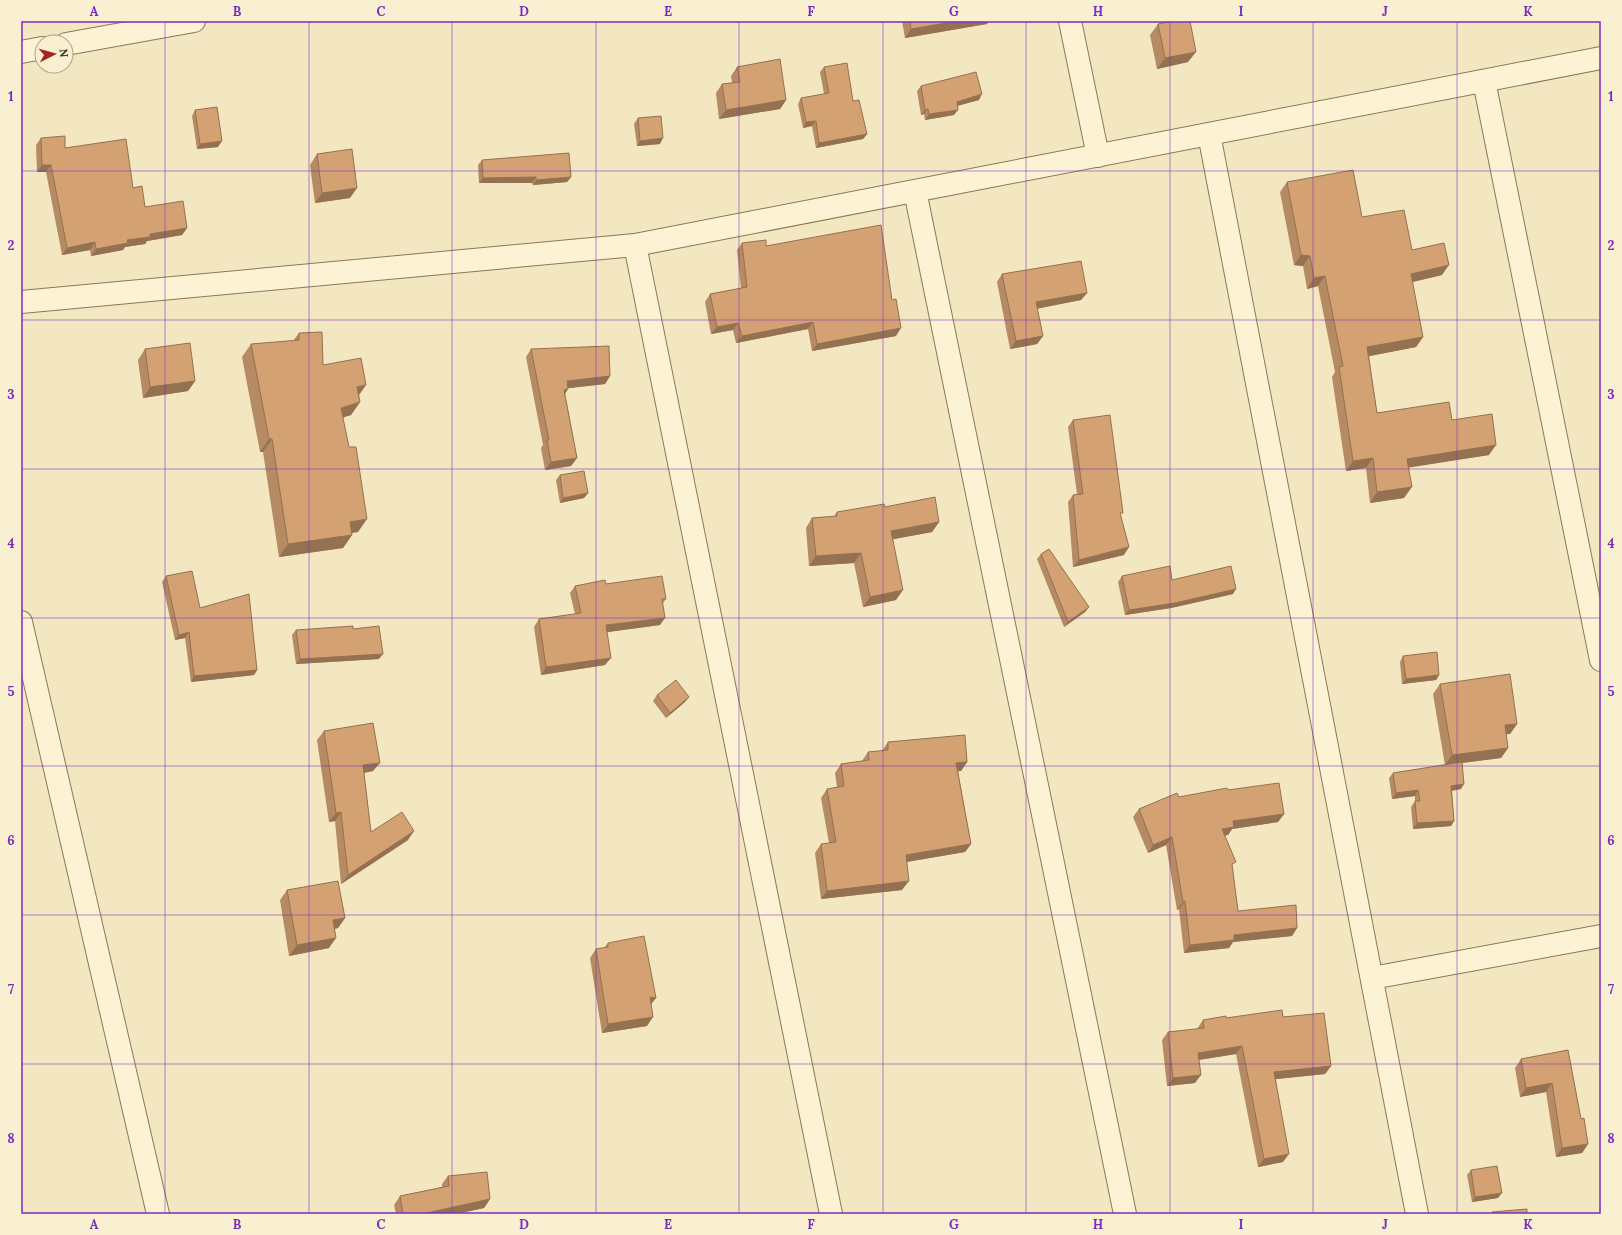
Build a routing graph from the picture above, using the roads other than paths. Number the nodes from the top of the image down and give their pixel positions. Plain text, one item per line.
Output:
1 (194, 21) edge
2 (1070, 21) edge
3 (74, 43) edge
4 (34, 50) edge
5 (21, 52) edge
6 (1601, 58) edge
7 (1484, 81) junction
8 (1208, 134) junction
9 (1098, 156) junction
10 (915, 191) junction
11 (634, 245) junction
12 (21, 302) edge
13 (21, 622) edge
14 (1601, 660) edge
15 (1601, 936) edge
16 (1372, 978) junction
17 (158, 1214) edge
18 (831, 1214) edge
19 (1125, 1214) edge
20 (1418, 1214) edge

1 - 3 street
2 - 9 street
4 - 5 street
6 - 7 street
7 - 8 street
7 - 14 street
8 - 9 street
8 - 16 street
9 - 10 street
10 - 11 street
10 - 19 street
11 - 12 street
11 - 18 street
13 - 17 street
15 - 16 street
16 - 20 street

